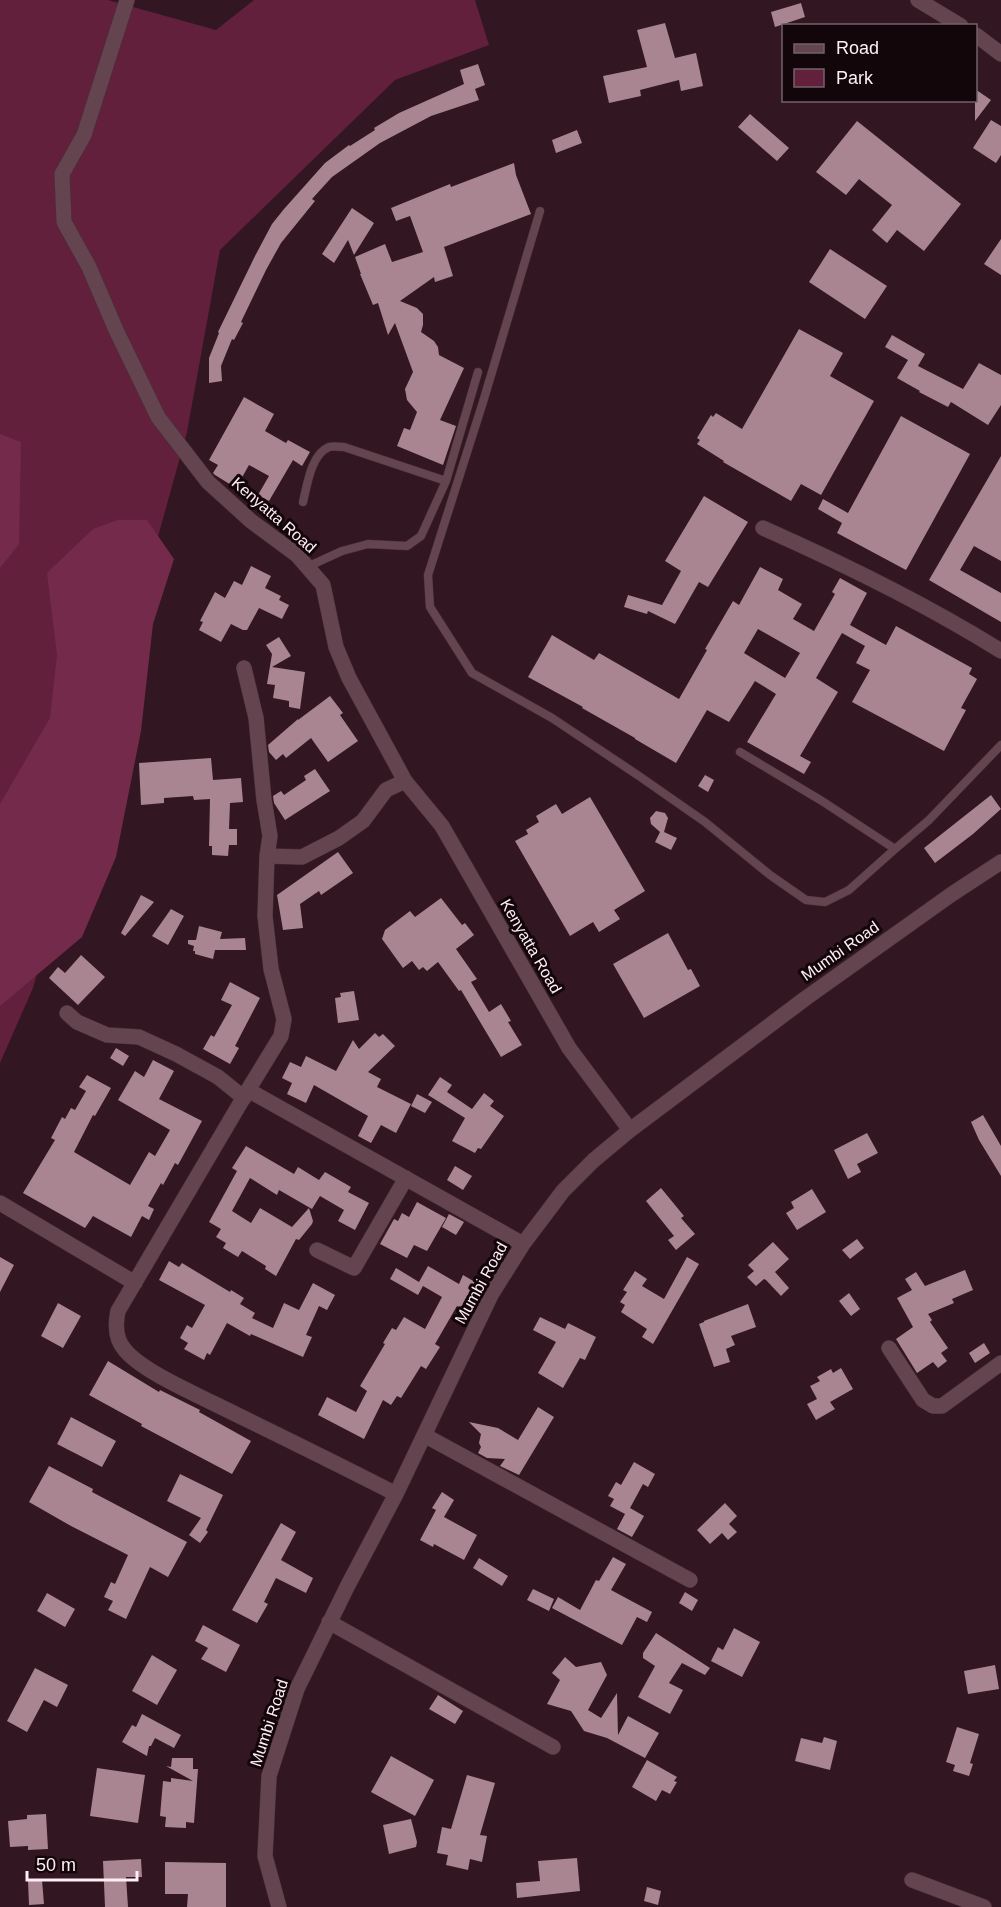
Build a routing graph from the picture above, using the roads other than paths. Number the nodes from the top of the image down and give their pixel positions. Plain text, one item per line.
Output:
1 (127, 0) edge
2 (918, 0) edge
3 (958, 24) edge
4 (977, 36) edge
5 (1001, 54) edge
6 (540, 211) dead end
7 (478, 372) dead end
8 (446, 482) junction
9 (303, 502) dead end
10 (764, 528) dead end
11 (307, 567) junction
12 (1001, 651) edge
13 (244, 668) dead end
14 (1001, 745) edge
15 (740, 752) dead end
16 (405, 781) junction
17 (895, 849) junction
18 (267, 856) junction
19 (1001, 862) edge
20 (67, 1013) dead end
21 (246, 1094) junction
22 (630, 1130) junction
23 (406, 1178) junction
24 (0, 1203) edge
25 (523, 1244) junction
26 (317, 1250) dead end
27 (135, 1283) junction
28 (889, 1348) dead end
29 (1001, 1363) edge
30 (424, 1435) junction
31 (396, 1494) junction
32 (690, 1580) dead end
33 (329, 1622) junction
34 (553, 1747) dead end
35 (912, 1880) dead end
36 (279, 1907) edge
37 (984, 1907) edge

1 - 11 street, Kenyatta Road
2 - 3 street
4 - 5 street
6 - 17 lane
7 - 8 lane
8 - 9 lane
8 - 11 lane
10 - 12 street
11 - 16 street, Kenyatta Road
13 - 18 street
14 - 17 lane
15 - 17 lane
16 - 18 street
16 - 22 street, Kenyatta Road
18 - 21 street
19 - 22 street, Mumbi Road
20 - 21 street
21 - 23 street
21 - 27 street
22 - 25 street, Mumbi Road
23 - 25 street
23 - 26 street
24 - 27 street
25 - 30 street, Mumbi Road
27 - 31 street
28 - 29 street
30 - 31 street, Mumbi Road
30 - 32 street
31 - 33 street, Mumbi Road
33 - 34 street
33 - 36 street, Mumbi Road
35 - 37 street

